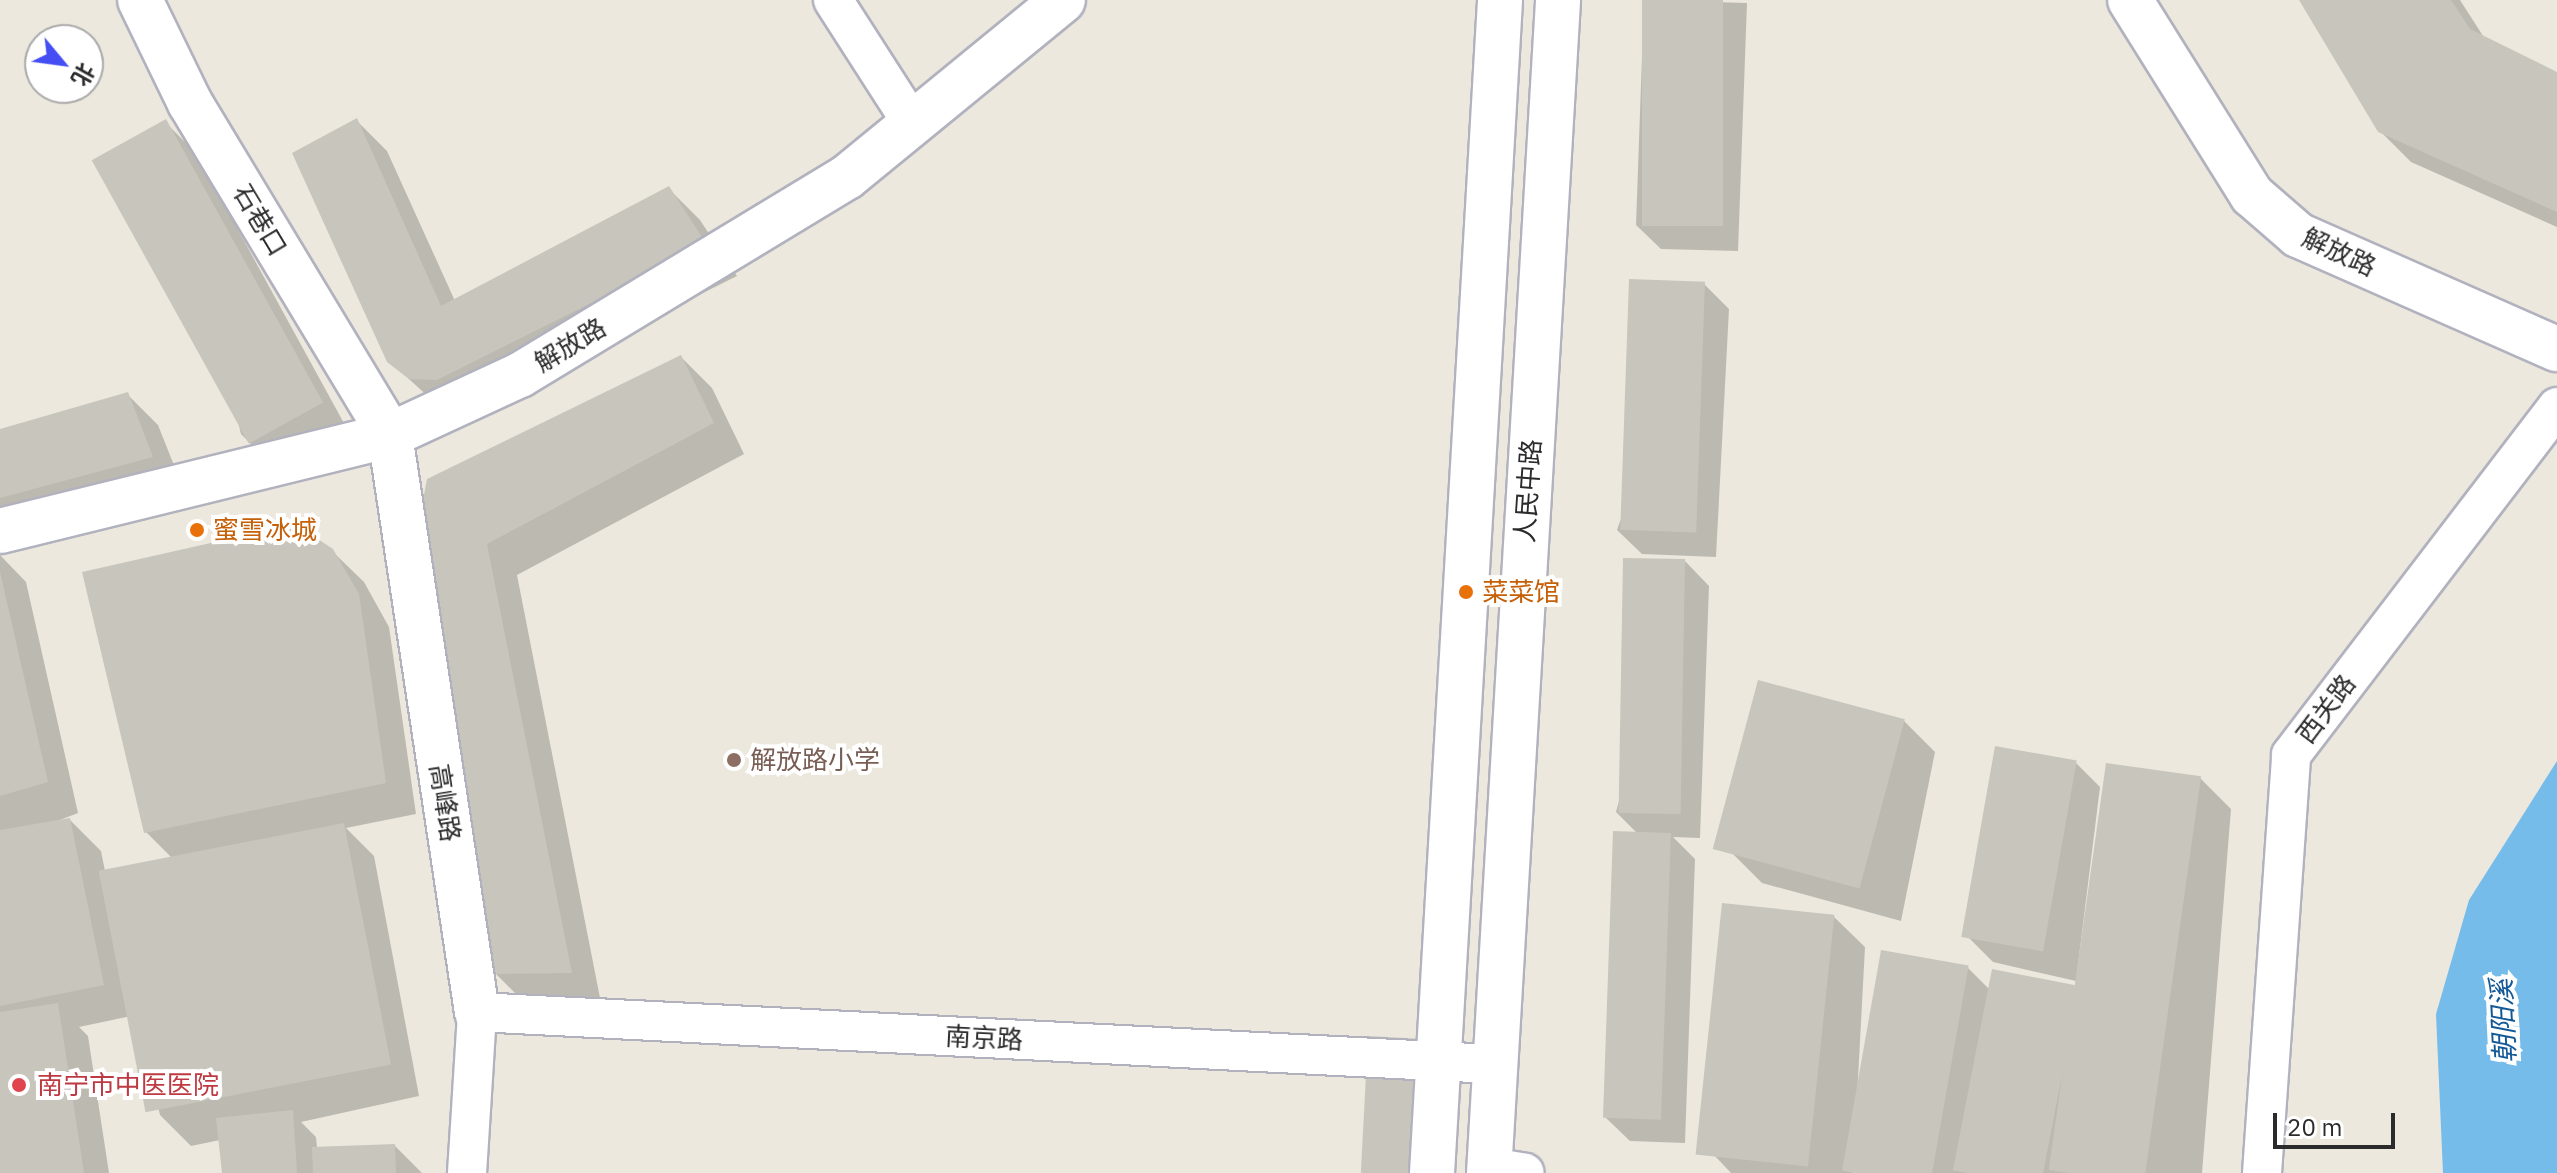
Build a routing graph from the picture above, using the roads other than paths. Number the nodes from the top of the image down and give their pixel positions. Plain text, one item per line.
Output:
1 (140, 0) edge
2 (833, 0) edge
3 (1063, 0) edge
4 (1500, 0) edge
5 (1558, 0) edge
6 (2130, 0) edge
7 (912, 123) junction
8 (2557, 349) edge
9 (2557, 407) edge
10 (390, 435) junction
11 (0, 531) edge
12 (477, 1012) junction
13 (1438, 1061) junction
14 (1492, 1064) junction
15 (1501, 1171) edge
16 (467, 1173) edge
17 (1432, 1173) edge
18 (2262, 1173) edge

1 - 10 street, 石巷口
2 - 7 street
3 - 7 street, 解放路
4 - 13 street
5 - 14 street, 人民中路
6 - 8 street, 解放路
7 - 10 street, 解放路
9 - 18 street, 西关路
10 - 11 street, 解放路
10 - 12 street, 高峰路
12 - 13 street, 南京路
12 - 16 street, 高峰路
13 - 14 street, 南京路
13 - 17 street
14 - 15 street, 人民中路

